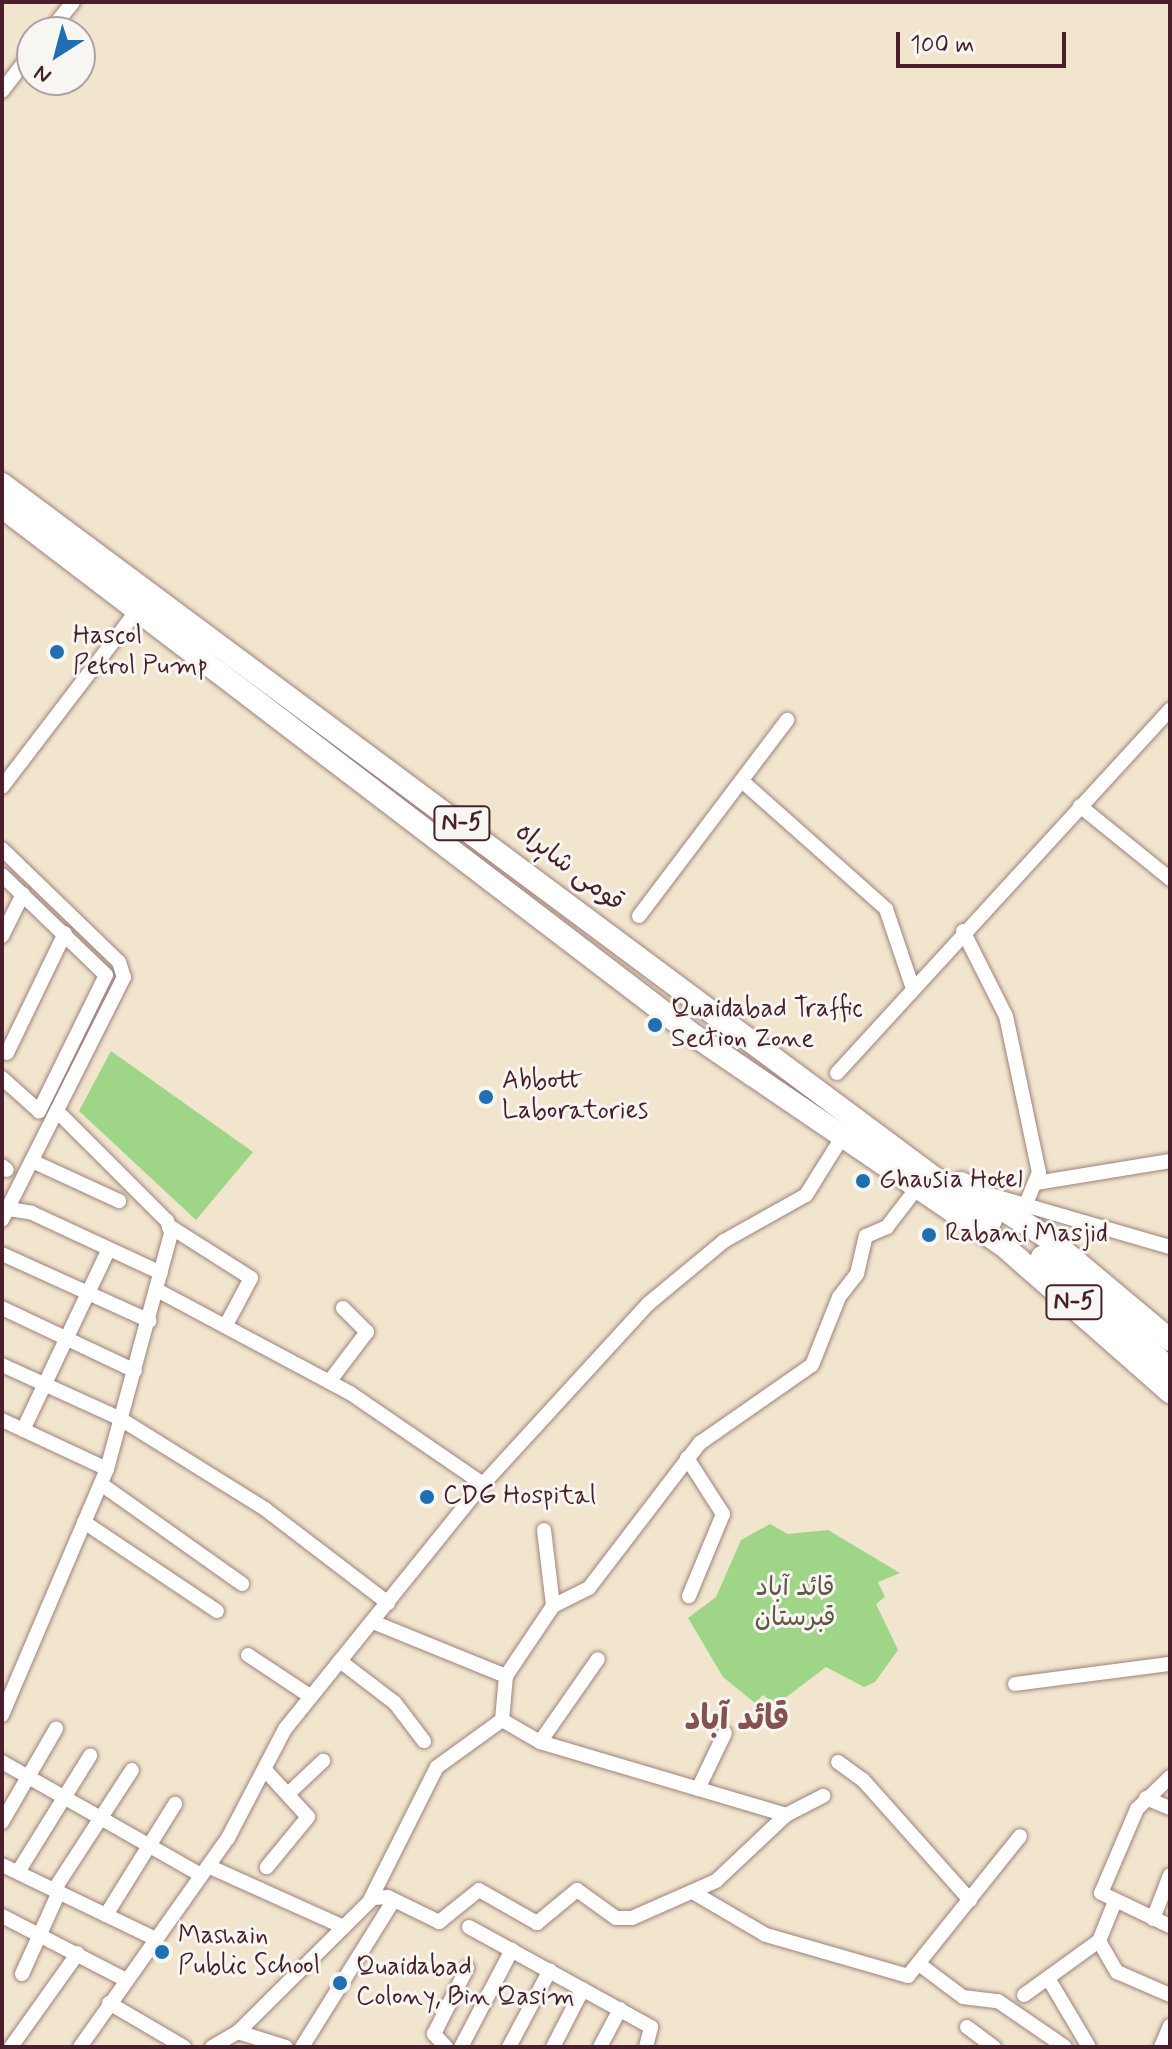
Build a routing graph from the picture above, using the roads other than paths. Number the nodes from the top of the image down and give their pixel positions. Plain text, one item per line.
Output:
1 (16, 73) edge
2 (2, 91) edge
3 (2, 484) edge
4 (2, 507) edge
5 (139, 608) junction
6 (1170, 709) edge
7 (787, 720) dead end
8 (742, 781) junction
9 (2, 787) edge
10 (1080, 806) junction
11 (2, 849) edge
12 (2, 875) edge
13 (1170, 879) edge
14 (23, 894) junction
15 (639, 916) dead end
16 (963, 931) junction
17 (65, 933) junction
18 (2, 936) edge
19 (912, 986) junction
20 (7, 1053) dead end
21 (837, 1073) dead end
22 (2, 1078) edge
23 (57, 1111) junction
24 (841, 1139) junction
25 (32, 1161) junction
26 (1170, 1161) edge
27 (920, 1164) junction
28 (1036, 1183) junction
29 (912, 1190) junction
30 (978, 1191) junction
31 (119, 1201) dead end
32 (1026, 1205) junction
33 (4, 1212) edge
34 (977, 1218) junction
35 (169, 1226) junction
36 (1170, 1247) edge
37 (109, 1249) junction
38 (2, 1254) edge
39 (161, 1273) junction
40 (157, 1290) junction
41 (88, 1292) junction
42 (2, 1308) edge
43 (343, 1308) dead end
44 (150, 1321) junction
45 (226, 1325) junction
46 (68, 1340) junction
47 (1170, 1340) edge
48 (2, 1365) edge
49 (1170, 1369) edge
50 (135, 1371) junction
51 (329, 1382) junction
52 (43, 1385) junction
53 (1170, 1392) edge
54 (1170, 1409) edge
55 (119, 1418) junction
56 (2, 1420) edge
57 (23, 1430) junction
58 (687, 1458) junction
59 (107, 1469) junction
60 (101, 1484) junction
61 (483, 1484) junction
62 (84, 1522) junction
63 (544, 1530) dead end
64 (242, 1584) dead end
65 (689, 1596) dead end
66 (388, 1603) junction
67 (553, 1606) junction
68 (217, 1611) dead end
69 (373, 1622) junction
70 (248, 1655) dead end
71 (598, 1659) dead end
72 (340, 1661) junction
73 (1170, 1664) edge
74 (506, 1676) junction
75 (1015, 1684) dead end
76 (310, 1696) junction
77 (2, 1715) edge
78 (502, 1720) junction
79 (56, 1729) dead end
80 (725, 1733) dead end
81 (424, 1741) dead end
82 (540, 1742) junction
83 (90, 1756) dead end
84 (323, 1761) dead end
85 (2, 1762) edge
86 (838, 1762) dead end
87 (132, 1770) dead end
88 (266, 1771) junction
89 (1170, 1777) edge
90 (28, 1778) junction
91 (698, 1789) junction
92 (289, 1793) junction
93 (64, 1796) junction
94 (823, 1796) dead end
95 (1146, 1798) junction
96 (175, 1804) dead end
97 (1170, 1808) edge
98 (786, 1815) junction
99 (102, 1818) junction
100 (2, 1822) edge
101 (1020, 1836) dead end
102 (149, 1847) junction
103 (2, 1865) edge
104 (267, 1867) dead end
105 (204, 1871) junction
106 (18, 1872) junction
107 (1170, 1875) edge
108 (57, 1891) junction
109 (696, 1894) junction
110 (394, 1900) junction
111 (970, 1900) junction
112 (369, 1902) junction
113 (1114, 1904) junction
114 (106, 1915) junction
115 (2, 1916) edge
116 (1153, 1919) junction
117 (1170, 1926) edge
118 (344, 1927) junction
119 (469, 1927) dead end
120 (40, 1935) junction
121 (154, 1938) junction
122 (1099, 1941) junction
123 (512, 1950) junction
124 (78, 1953) junction
125 (919, 1964) junction
126 (467, 1968) dead end
127 (550, 1970) junction
128 (22, 1974) dead end
129 (1048, 1978) junction
130 (124, 1979) junction
131 (583, 1989) junction
132 (1024, 1995) dead end
133 (1170, 1995) edge
134 (109, 2003) junction
135 (620, 2009) junction
136 (1170, 2026) edge
137 (967, 2027) dead end
138 (238, 2032) junction
139 (1043, 2033) junction
140 (11, 2047) edge
141 (80, 2047) edge
142 (184, 2047) edge
143 (212, 2047) edge
144 (286, 2047) edge
145 (302, 2047) edge
146 (446, 2047) edge
147 (461, 2047) edge
148 (509, 2047) edge
149 (553, 2047) edge
150 (600, 2047) edge
151 (646, 2047) edge
152 (994, 2047) edge
153 (1034, 2047) edge
154 (1065, 2047) edge
155 (1089, 2047) edge
156 (1161, 2047) edge

1 - 2 street
3 - 27 highway, قومی شاہراہ / N-5
4 - 5 highway, N-5
5 - 9 street
5 - 24 highway, N-5
6 - 10 street
7 - 8 street
8 - 15 street
8 - 19 street
10 - 13 street
10 - 16 street
11 - 23 street
12 - 14 street
14 - 17 street
14 - 18 street
16 - 19 street
16 - 28 street
17 - 20 street
17 - 22 street
19 - 21 street
23 - 25 street
23 - 35 street
24 - 29 highway, N-5
24 - 61 street
25 - 31 street
25 - 33 street
26 - 28 street
27 - 30 highway
27 - 34 highway, قومی شاہراہ / N-5
28 - 32 street
29 - 34 highway, N-5
29 - 54 highway
29 - 58 street
30 - 32 street
30 - 47 highway
32 - 36 street
33 - 37 street
34 - 49 highway, N-5
34 - 53 highway, N-5
35 - 39 street
35 - 45 street
37 - 39 street
37 - 41 street
38 - 41 street
39 - 40 street
40 - 44 street
40 - 45 street
41 - 44 street
41 - 46 street
42 - 46 street
43 - 51 street
44 - 50 street
45 - 51 street
46 - 50 street
46 - 52 street
48 - 52 street
50 - 55 street
51 - 61 street
52 - 55 street
52 - 57 street
55 - 59 street
55 - 66 street
56 - 57 street
57 - 59 street
58 - 65 street
58 - 67 street
59 - 60 street
60 - 62 street
60 - 64 street
61 - 66 street
62 - 68 street
62 - 77 street
63 - 67 street
66 - 69 street
67 - 74 street
69 - 72 street
69 - 74 street
70 - 76 street
71 - 82 street
72 - 76 street
72 - 81 street
73 - 75 street
74 - 78 street
76 - 88 street
78 - 82 street
78 - 112 street
79 - 90 street
80 - 91 street
82 - 91 street
83 - 93 street
84 - 92 street
85 - 90 street
86 - 111 street
87 - 99 street
88 - 92 street
88 - 105 street
89 - 95 street
90 - 93 street
90 - 100 street
91 - 98 street
92 - 104 street
93 - 99 street
93 - 106 street
94 - 98 street
95 - 97 street
95 - 113 street
96 - 102 street
98 - 109 street
99 - 102 street
99 - 108 street
101 - 111 street
102 - 105 street
102 - 114 street
103 - 106 street
105 - 118 street
105 - 121 street
106 - 108 street
107 - 116 street
108 - 114 street
108 - 120 street
109 - 110 street
109 - 125 street
110 - 112 street
110 - 145 street
111 - 125 street
112 - 118 street
113 - 116 street
113 - 122 street
114 - 121 street
115 - 120 street
116 - 117 street
118 - 138 street
119 - 123 street
120 - 124 street
120 - 128 street
121 - 130 street
122 - 129 street
122 - 133 street
123 - 127 street
123 - 147 street
124 - 130 street
124 - 140 street
125 - 139 street
126 - 146 street
127 - 131 street
127 - 148 street
129 - 132 street
129 - 155 street
130 - 134 street
131 - 135 street
131 - 149 street
134 - 141 street
134 - 142 street
135 - 150 street
135 - 151 street
136 - 156 street
137 - 152 street
138 - 143 street
138 - 144 street
139 - 153 street
139 - 154 street

